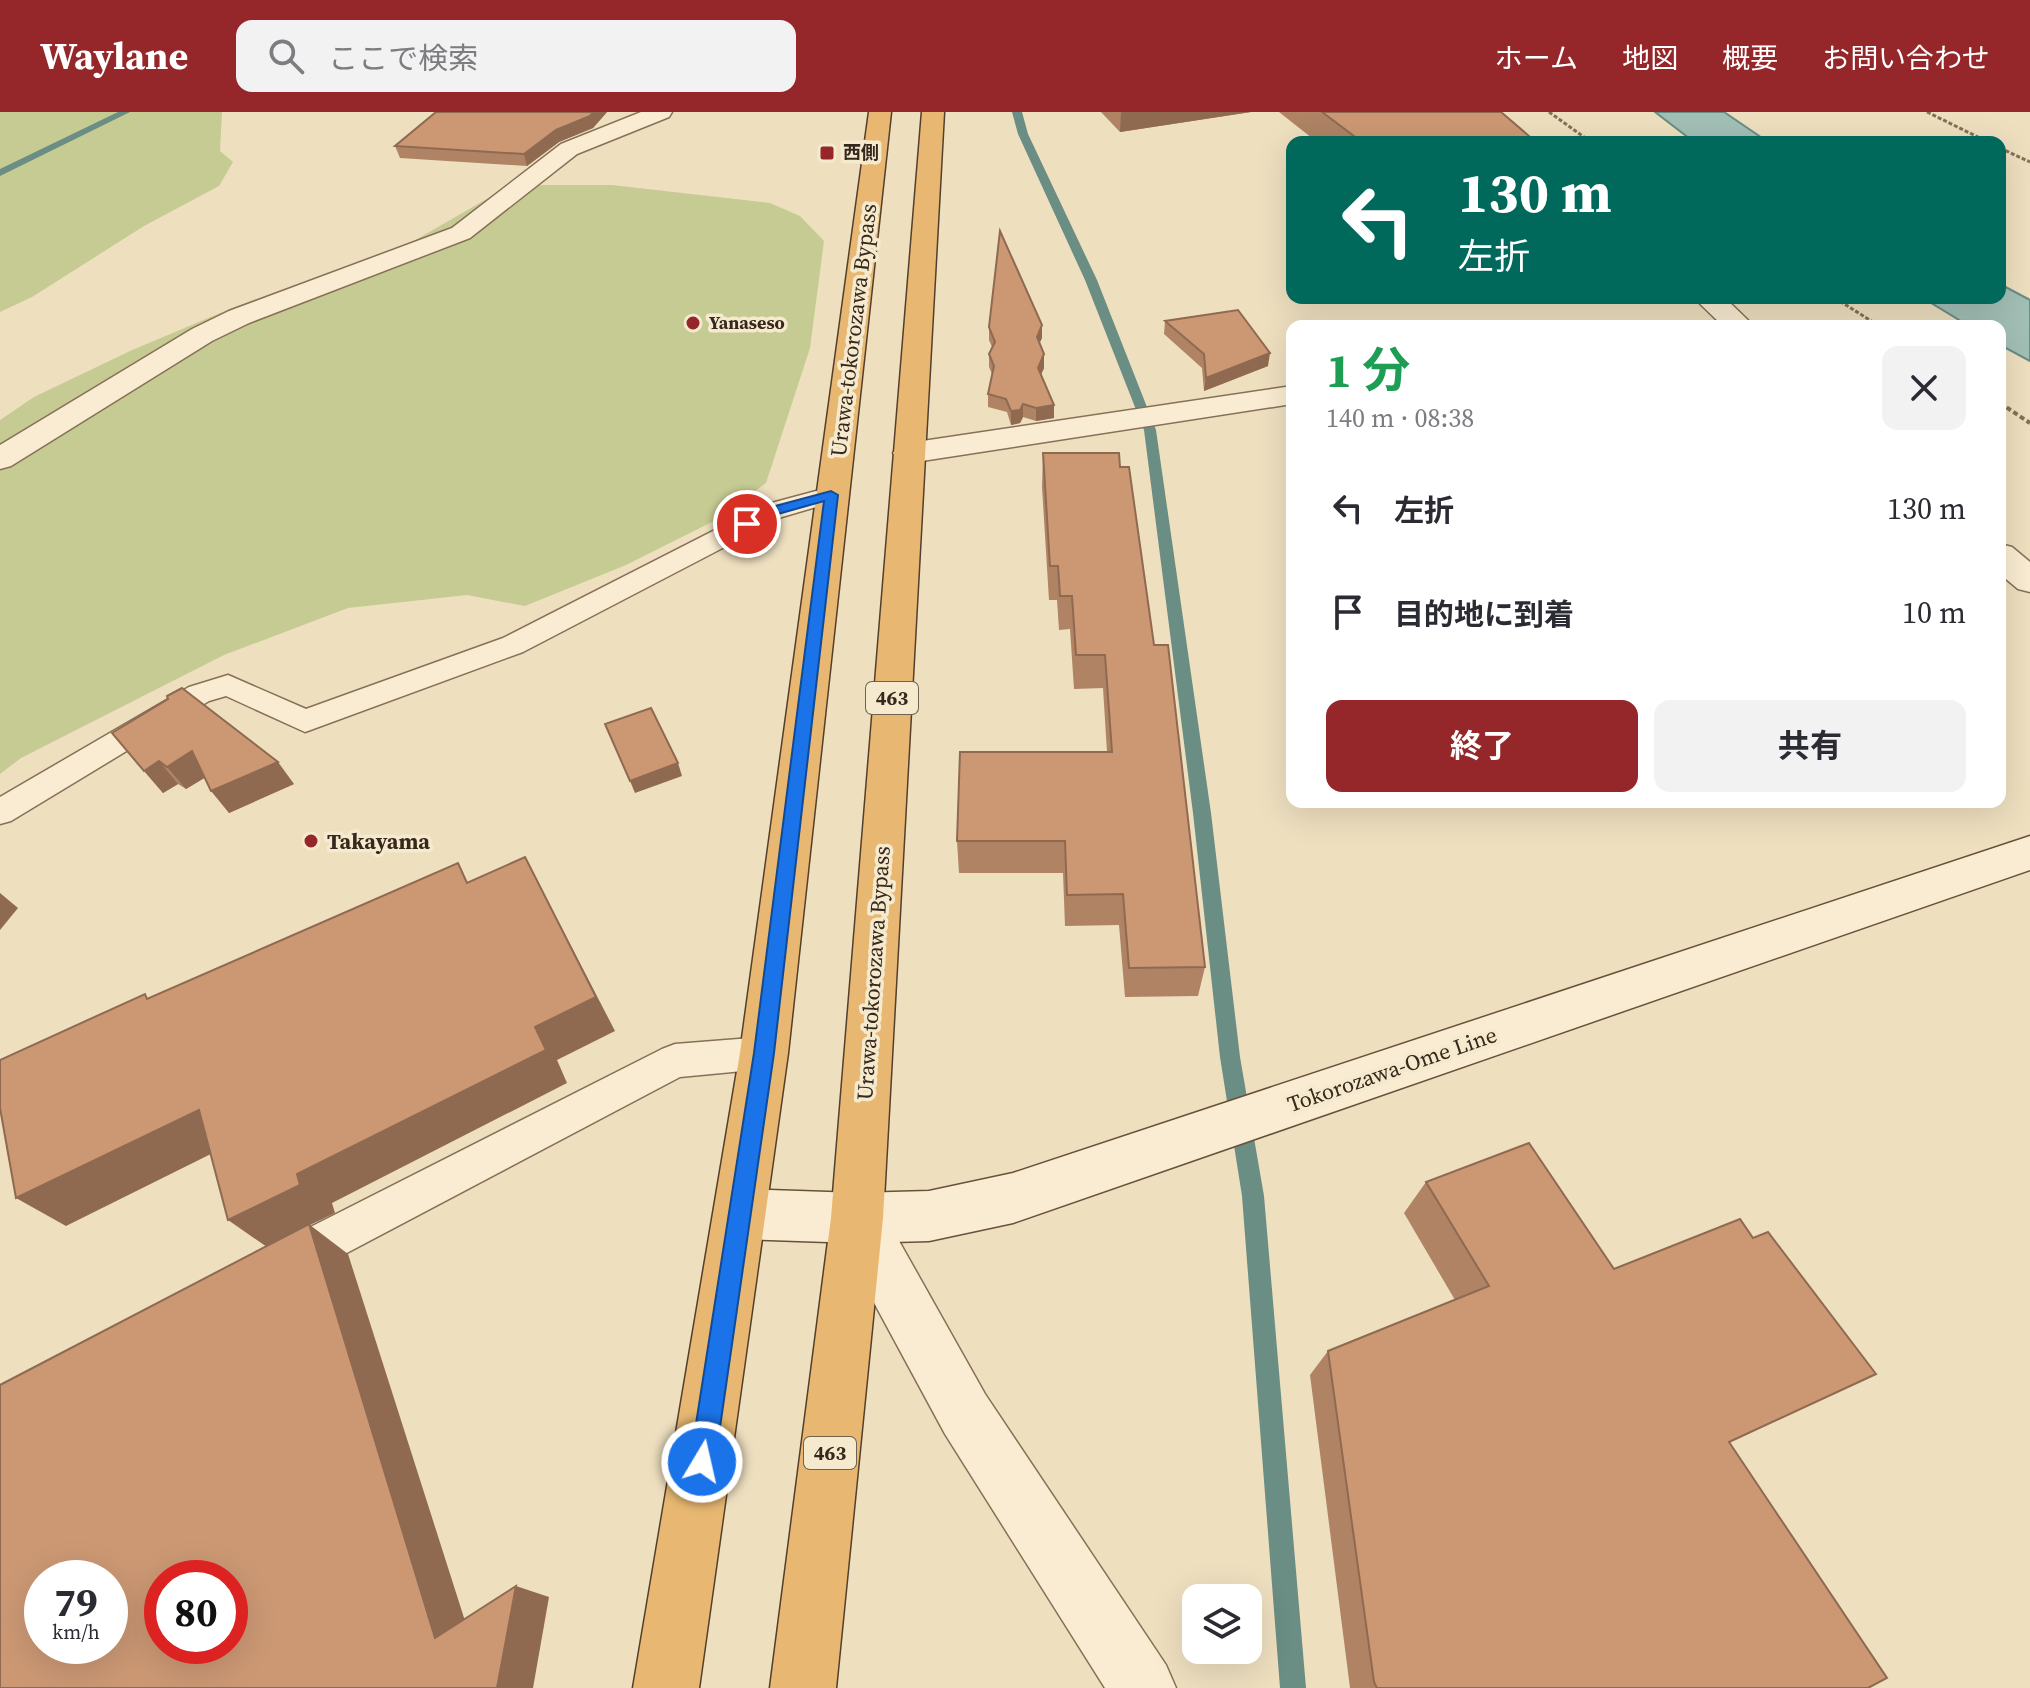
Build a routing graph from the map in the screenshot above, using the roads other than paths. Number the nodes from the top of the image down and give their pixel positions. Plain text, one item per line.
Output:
1 (661, 112) edge
2 (880, 112) edge
3 (933, 112) edge
4 (946, 112) edge
5 (850, 155) dead end
6 (930, 177) junction
7 (1715, 304) edge
8 (857, 309) junction
9 (1733, 320) edge
10 (1286, 396) edge
11 (909, 453) junction
12 (0, 459) edge
13 (831, 495) junction
14 (2006, 560) edge
15 (2030, 581) edge
16 (0, 812) edge
17 (2030, 853) edge
18 (764, 1053) junction
19 (742, 1214) junction
20 (857, 1218) junction
21 (253, 1279) edge
22 (666, 1688) edge
23 (803, 1688) edge
24 (1143, 1688) edge

1 - 12 street
2 - 8 highway, Urawa-tokorozawa Bypass
3 - 6 highway, Urawa-tokorozawa Bypass / 463
4 - 6 highway
5 - 8 highway
6 - 11 highway, Urawa-tokorozawa Bypass / 463
7 - 9 street
8 - 13 highway, Urawa-tokorozawa Bypass
10 - 11 street
11 - 20 highway, Urawa-tokorozawa Bypass / 463
13 - 16 lane
13 - 18 highway, Urawa-tokorozawa Bypass
14 - 15 street
17 - 20 street, Tokorozawa-Ome Line
18 - 19 highway, Urawa-tokorozawa Bypass
18 - 21 lane
19 - 20 street, Tokorozawa-Ome Line
19 - 22 highway, Urawa-tokorozawa Bypass
20 - 23 highway, Urawa-tokorozawa Bypass / 463
20 - 24 street

